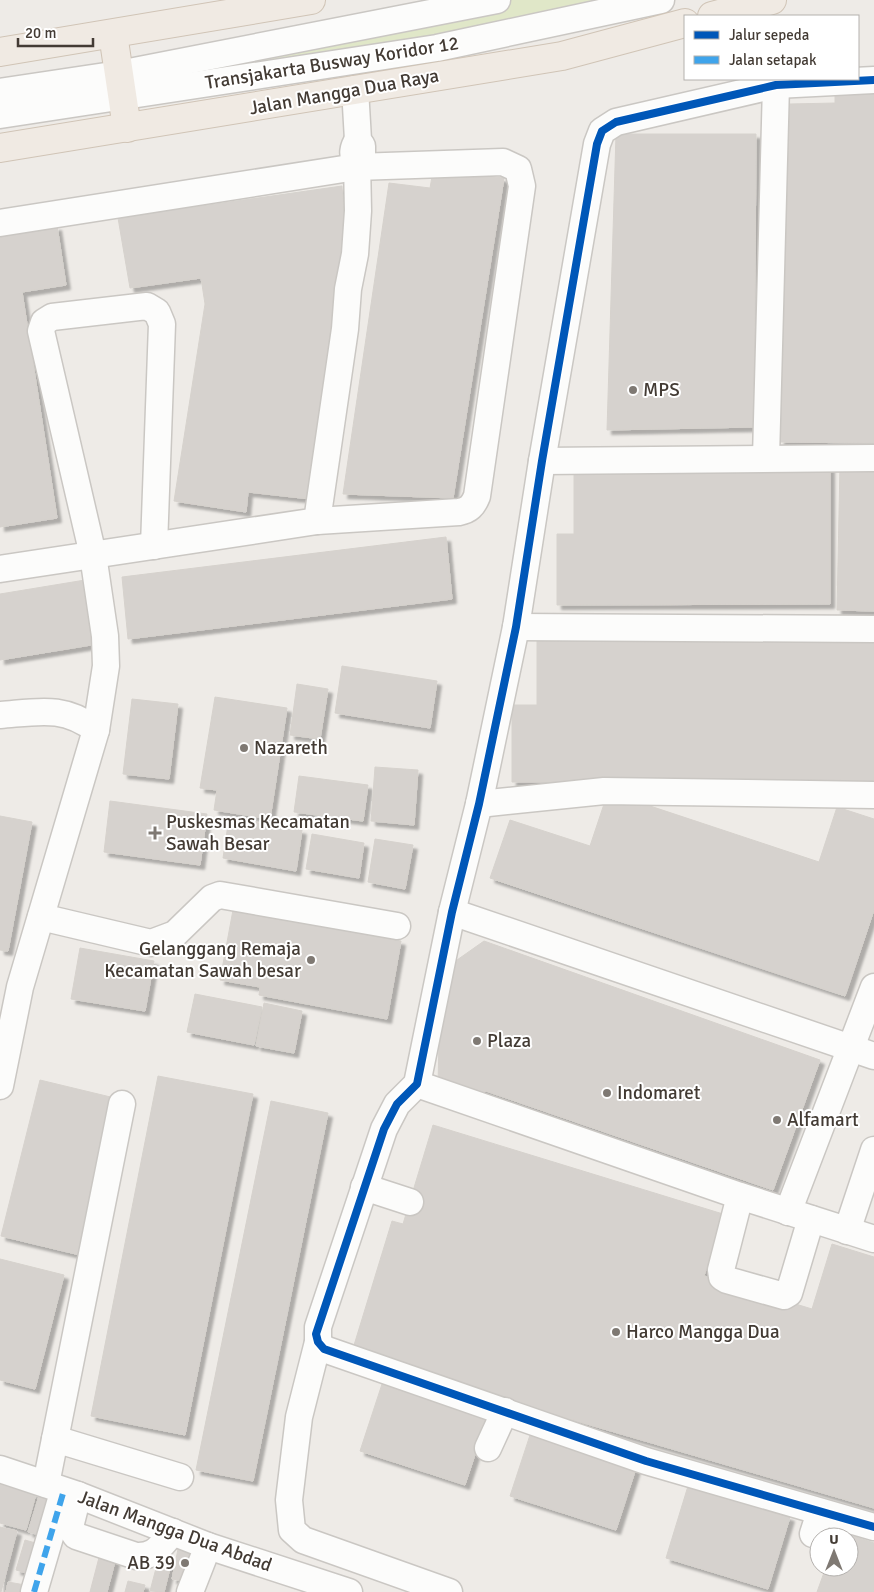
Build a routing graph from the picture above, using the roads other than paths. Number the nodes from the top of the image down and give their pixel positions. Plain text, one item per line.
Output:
1 (311, 0) edge
2 (497, 0) edge
3 (661, 0) edge
4 (772, 0) edge
5 (203, 9) edge
6 (716, 15) edge
7 (684, 23) edge
8 (113, 34) junction
9 (0, 52) edge
10 (874, 80) edge
11 (120, 85) junction
12 (776, 85) junction
13 (355, 89) junction
14 (0, 92) edge
15 (0, 115) edge
16 (127, 128) junction
17 (357, 144) junction
18 (0, 148) edge
19 (0, 223) edge
20 (766, 458) junction
21 (874, 458) edge
22 (542, 461) junction
23 (317, 521) junction
24 (154, 546) junction
25 (93, 555) junction
26 (0, 569) edge
27 (516, 627) junction
28 (874, 629) edge
29 (0, 715) edge
30 (96, 730) junction
31 (874, 795) edge
32 (479, 804) junction
33 (452, 912) junction
34 (41, 917) junction
35 (397, 926) dead end
36 (10, 985) edge
37 (874, 987) edge
38 (862, 1052) edge
39 (417, 1084) junction
40 (0, 1086) edge
41 (122, 1104) dead end
42 (874, 1150) edge
43 (364, 1187) junction
44 (740, 1196) junction
45 (410, 1202) dead end
46 (799, 1216) junction
47 (847, 1231) junction
48 (874, 1239) edge
49 (318, 1342) junction
50 (504, 1411) junction
51 (55, 1439) junction
52 (488, 1448) dead end
53 (0, 1469) edge
54 (180, 1477) dead end
55 (63, 1490) junction
56 (874, 1527) edge
57 (173, 1532) junction
58 (208, 1546) junction
59 (336, 1590) edge
60 (34, 1592) edge
61 (190, 1592) edge
62 (449, 1592) edge

1 - 5 main road
2 - 11 street, Transjakarta Busway Koridor 12
3 - 11 street, Transjakarta Busway Koridor 12
4 - 6 main road
5 - 8 main road
7 - 13 main road, Jalan Mangga Dua Raya
8 - 9 main road
8 - 11 main road
10 - 12 street
11 - 14 street, Transjakarta Busway Koridor 12
11 - 15 street, Transjakarta Busway Koridor 12
11 - 16 main road
12 - 20 street
12 - 22 street
13 - 16 main road, Jalan Mangga Dua Raya
13 - 17 street
16 - 18 main road, Jalan Mangga Dua Raya
17 - 19 street
17 - 23 street
17 - 23 street
20 - 21 street
20 - 22 street
22 - 27 street
23 - 24 street
24 - 25 street
24 - 25 street
25 - 26 street
25 - 30 street
27 - 28 street
27 - 32 street
29 - 30 street
30 - 34 street
31 - 32 street
32 - 33 street
33 - 38 street
33 - 39 street
34 - 35 street
34 - 36 street
36 - 40 street
37 - 38 street
38 - 46 street
39 - 43 street
39 - 44 street
41 - 51 street
42 - 47 street
43 - 45 street
43 - 49 street
44 - 46 street
44 - 46 street
46 - 47 street
47 - 48 street
49 - 50 street
49 - 62 street
50 - 52 street
50 - 56 street
51 - 54 street
51 - 55 street
53 - 55 street, Jalan Mangga Dua Abdad
55 - 57 street, Jalan Mangga Dua Abdad
55 - 57 street
55 - 60 street
57 - 58 street, Jalan Mangga Dua Abdad
58 - 59 street, Jalan Mangga Dua Abdad
58 - 61 street

